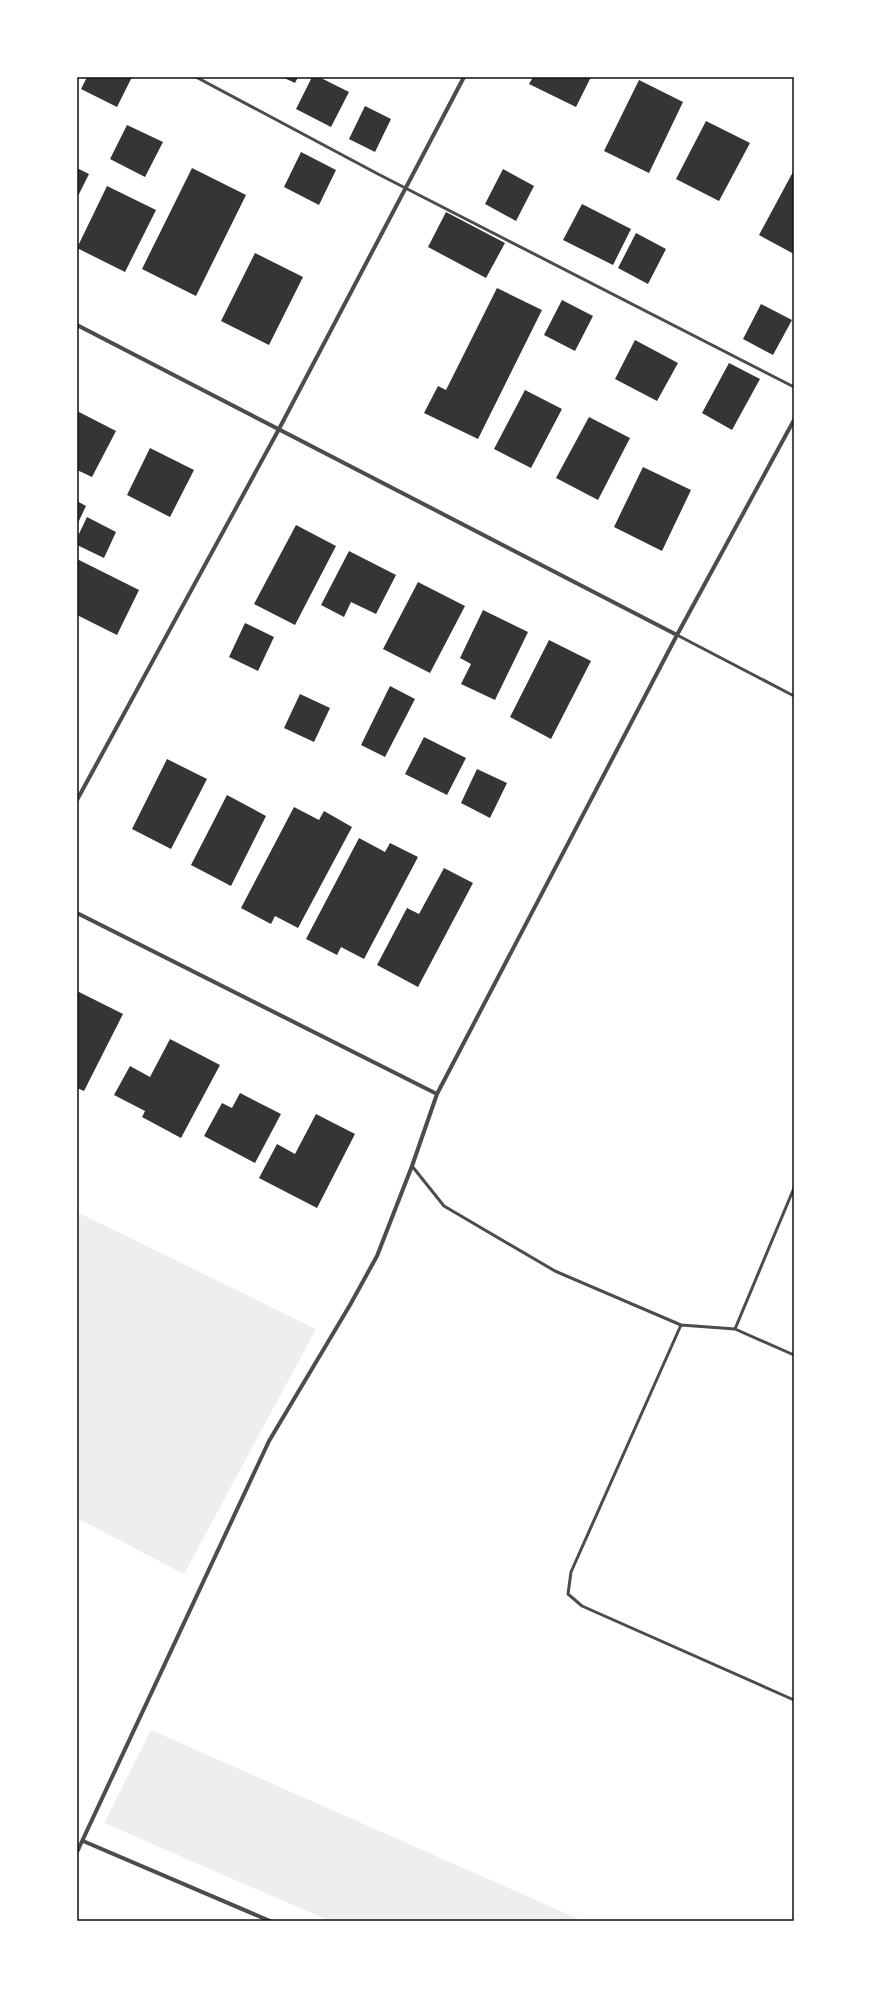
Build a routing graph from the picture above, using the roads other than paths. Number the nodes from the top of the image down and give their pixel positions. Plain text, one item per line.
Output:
1 (196, 77) edge
2 (464, 77) edge
3 (407, 188) junction
4 (77, 325) edge
5 (794, 387) edge
6 (794, 420) edge
7 (279, 429) junction
8 (677, 635) junction
9 (794, 696) edge
10 (77, 800) edge
11 (77, 913) edge
12 (437, 1094) junction
13 (412, 1166) junction
14 (794, 1188) edge
15 (681, 1325) junction
16 (736, 1329) junction
17 (794, 1355) edge
18 (794, 1700) edge
19 (83, 1841) junction
20 (77, 1852) edge
21 (270, 1921) edge

1 - 3 lane
2 - 3 street
3 - 5 lane
3 - 7 street
4 - 7 street
6 - 8 street
7 - 8 street
7 - 10 street
8 - 9 lane
8 - 12 street
11 - 12 street
12 - 13 street
13 - 15 lane
13 - 19 street
14 - 16 lane
15 - 16 lane
15 - 18 lane
16 - 17 lane
19 - 20 street
19 - 21 street

